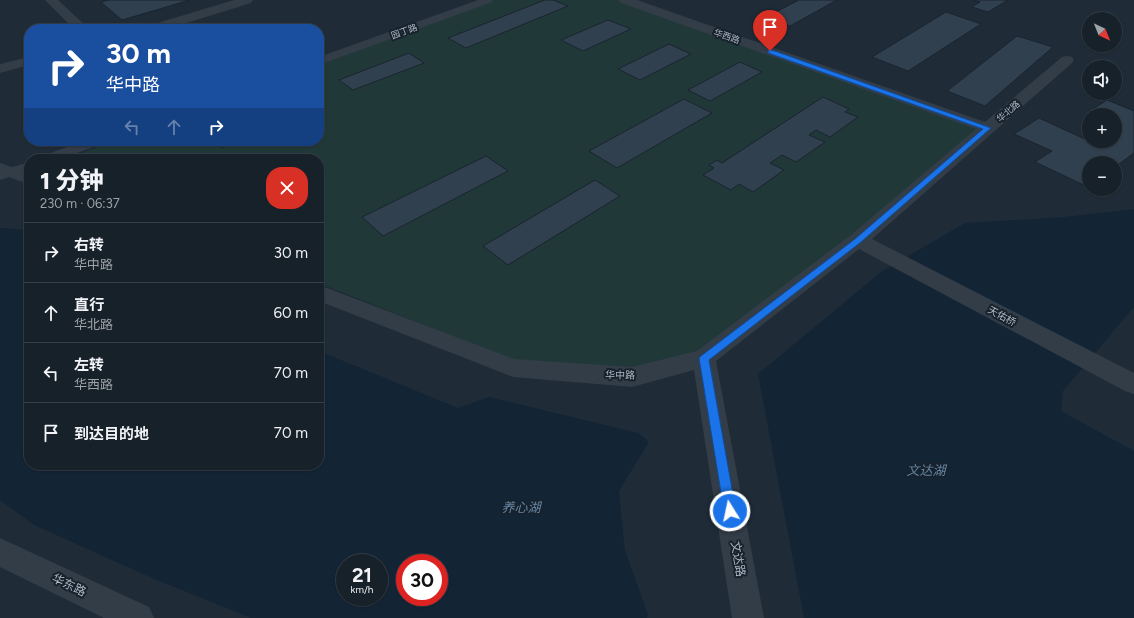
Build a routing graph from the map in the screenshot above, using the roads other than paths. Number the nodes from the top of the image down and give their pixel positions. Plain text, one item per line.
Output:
1 (51, 0) edge
2 (246, 0) edge
3 (488, 0) edge
4 (625, 0) edge
5 (77, 24) edge
6 (169, 24) edge
7 (324, 59) edge
8 (1067, 60) dead end
9 (24, 62) edge
10 (0, 69) edge
11 (988, 128) junction
12 (83, 146) edge
13 (61, 154) edge
14 (24, 167) edge
15 (4, 172) edge
16 (24, 178) edge
17 (858, 240) junction
18 (324, 295) edge
19 (704, 358) junction
20 (1125, 380) edge
21 (0, 552) edge
22 (138, 618) edge
23 (748, 618) edge

1 - 5 street
2 - 6 street
3 - 7 lane, 园丁路
4 - 11 street, 华西路
8 - 11 street, 华北路
9 - 10 street
11 - 17 street, 华北路
12 - 13 lane
14 - 15 lane
15 - 16 street
17 - 19 street, 华中路
17 - 20 street, 天佑桥
18 - 19 street, 华中路
19 - 23 street, 文达路
21 - 22 street, 华东路

